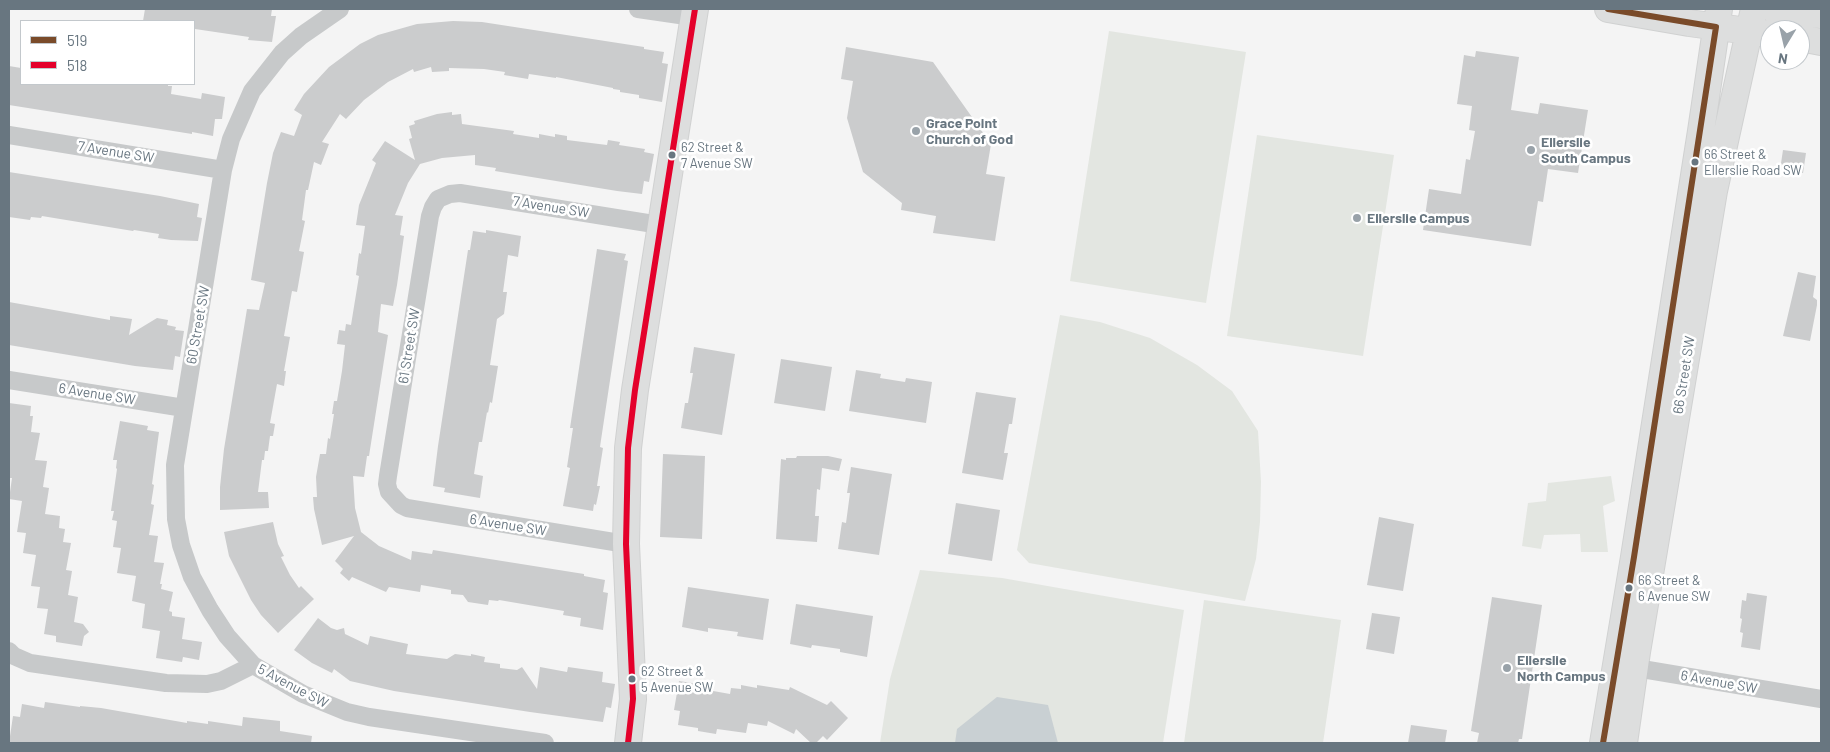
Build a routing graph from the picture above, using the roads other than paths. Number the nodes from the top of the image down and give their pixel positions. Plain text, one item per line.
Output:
1 (340, 9) edge
2 (638, 9) edge
3 (1608, 9) edge
4 (1773, 9) edge
5 (694, 13) edge
6 (1821, 15) edge
7 (1740, 17) edge
8 (9, 135) edge
9 (223, 170) junction
10 (442, 197) joint
11 (660, 225) junction
12 (9, 380) edge
13 (184, 408) junction
14 (394, 498) joint
15 (626, 544) junction
16 (11, 654) edge
17 (253, 665) junction
18 (1626, 667) junction
19 (1821, 699) edge
20 (545, 743) edge
21 (628, 743) edge
22 (1603, 743) edge
23 (1624, 743) edge

1 - 9 street, 60 Street SW
2 - 5 street
3 - 7 main road
4 - 6 main road
5 - 11 main road
7 - 18 main road, 66 Street SW
7 - 18 main road, 66 Street SW
8 - 9 street, 7 Avenue SW
9 - 13 street, 60 Street SW
10 - 11 street, 7 Avenue SW
10 - 14 street, 61 Street SW
11 - 15 main road
12 - 13 street, 6 Avenue SW
13 - 17 street, 60 Street SW
14 - 15 street, 6 Avenue SW
15 - 21 main road
16 - 17 street, 5 Avenue SW
17 - 20 street, 5 Avenue SW
18 - 19 street, 6 Avenue SW
18 - 22 main road, 66 Street SW
18 - 23 main road, 66 Street SW

